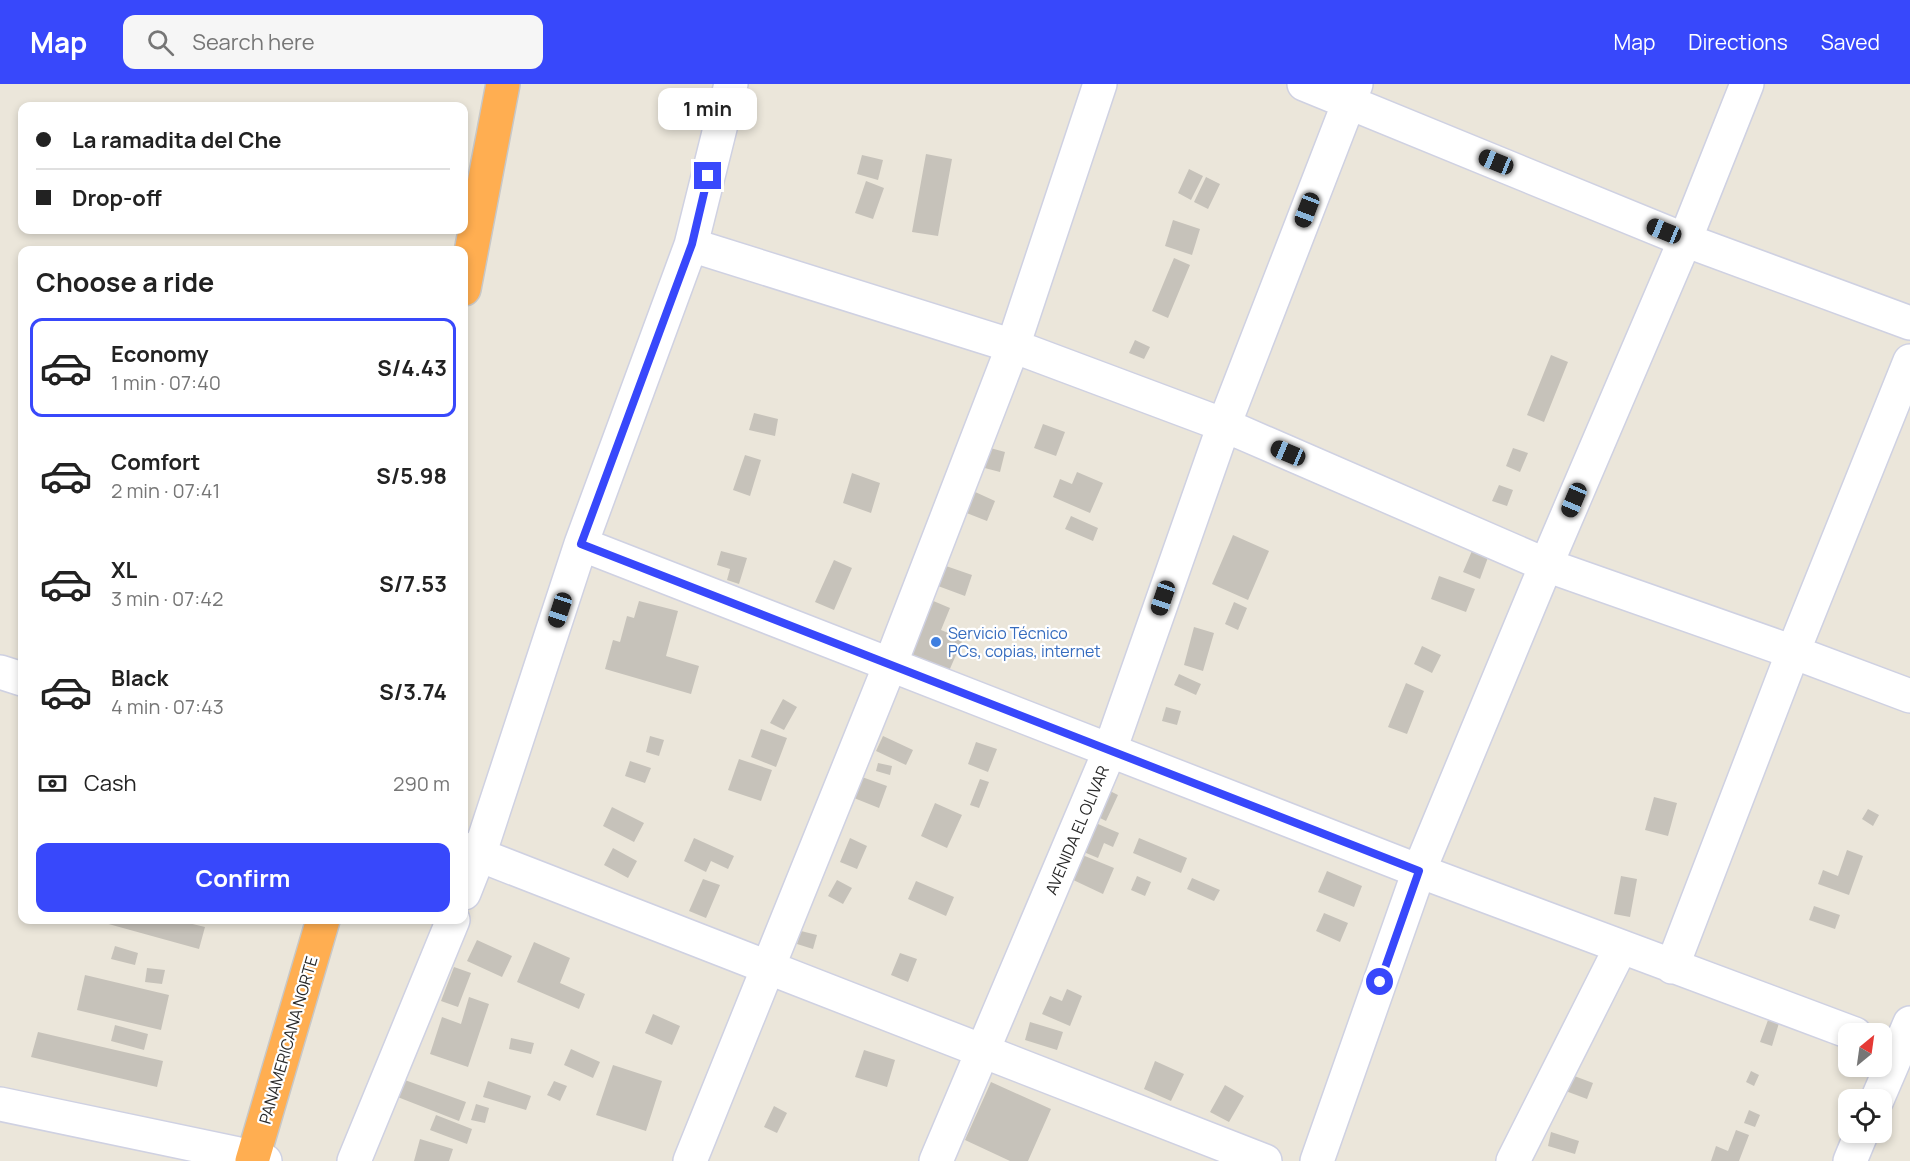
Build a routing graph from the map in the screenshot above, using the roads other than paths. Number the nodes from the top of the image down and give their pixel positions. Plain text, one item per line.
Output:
1 (503, 84) edge
2 (731, 84) edge
3 (1100, 84) edge
4 (1304, 84) edge
5 (1747, 84) edge
6 (1352, 93) edge
7 (1685, 240) junction
8 (692, 244) junction
9 (468, 269) edge
10 (1910, 323) edge
11 (1013, 346) junction
12 (1910, 361) edge
13 (1224, 425) junction
14 (581, 544) junction
15 (1546, 565) junction
16 (1793, 652) junction
17 (890, 665) junction
18 (0, 672) edge
19 (18, 678) edge
20 (1910, 696) edge
21 (1110, 750) junction
22 (471, 852) edge
23 (468, 870) edge
24 (1419, 871) junction
25 (322, 924) edge
26 (451, 924) edge
27 (1621, 947) junction
28 (1672, 967) junction
29 (767, 968) junction
30 (1838, 1028) edge
31 (1900, 1042) edge
32 (984, 1052) junction
33 (1881, 1089) edge
34 (0, 1104) edge
35 (1857, 1143) edge
36 (257, 1160) edge
37 (354, 1161) edge
38 (690, 1161) edge
39 (936, 1161) edge
40 (1265, 1161) edge
41 (1317, 1161) edge
42 (1513, 1161) edge
43 (1850, 1161) edge

1 - 9 highway
2 - 8 street
3 - 11 street
4 - 6 street
5 - 7 street
6 - 7 street
6 - 13 street, AVENIDA EL OLIVAR
7 - 10 street
7 - 15 street
8 - 11 street
8 - 14 street
11 - 13 street
11 - 17 street
12 - 16 street
13 - 15 street
13 - 21 street, AVENIDA EL OLIVAR
14 - 17 street
14 - 22 street
15 - 16 street
15 - 24 street
16 - 20 street
16 - 28 street
17 - 21 street
17 - 29 street
18 - 19 street
21 - 24 street
21 - 32 street, AVENIDA EL OLIVAR
22 - 23 street
22 - 29 street
24 - 27 street
24 - 41 street
25 - 36 highway, PANAMERICANA NORTE
26 - 37 street
27 - 28 street
27 - 42 street
28 - 30 street
29 - 32 street
29 - 38 street
31 - 33 street
32 - 39 street, AVENIDA EL OLIVAR
32 - 40 street
34 - 36 street
35 - 43 street

